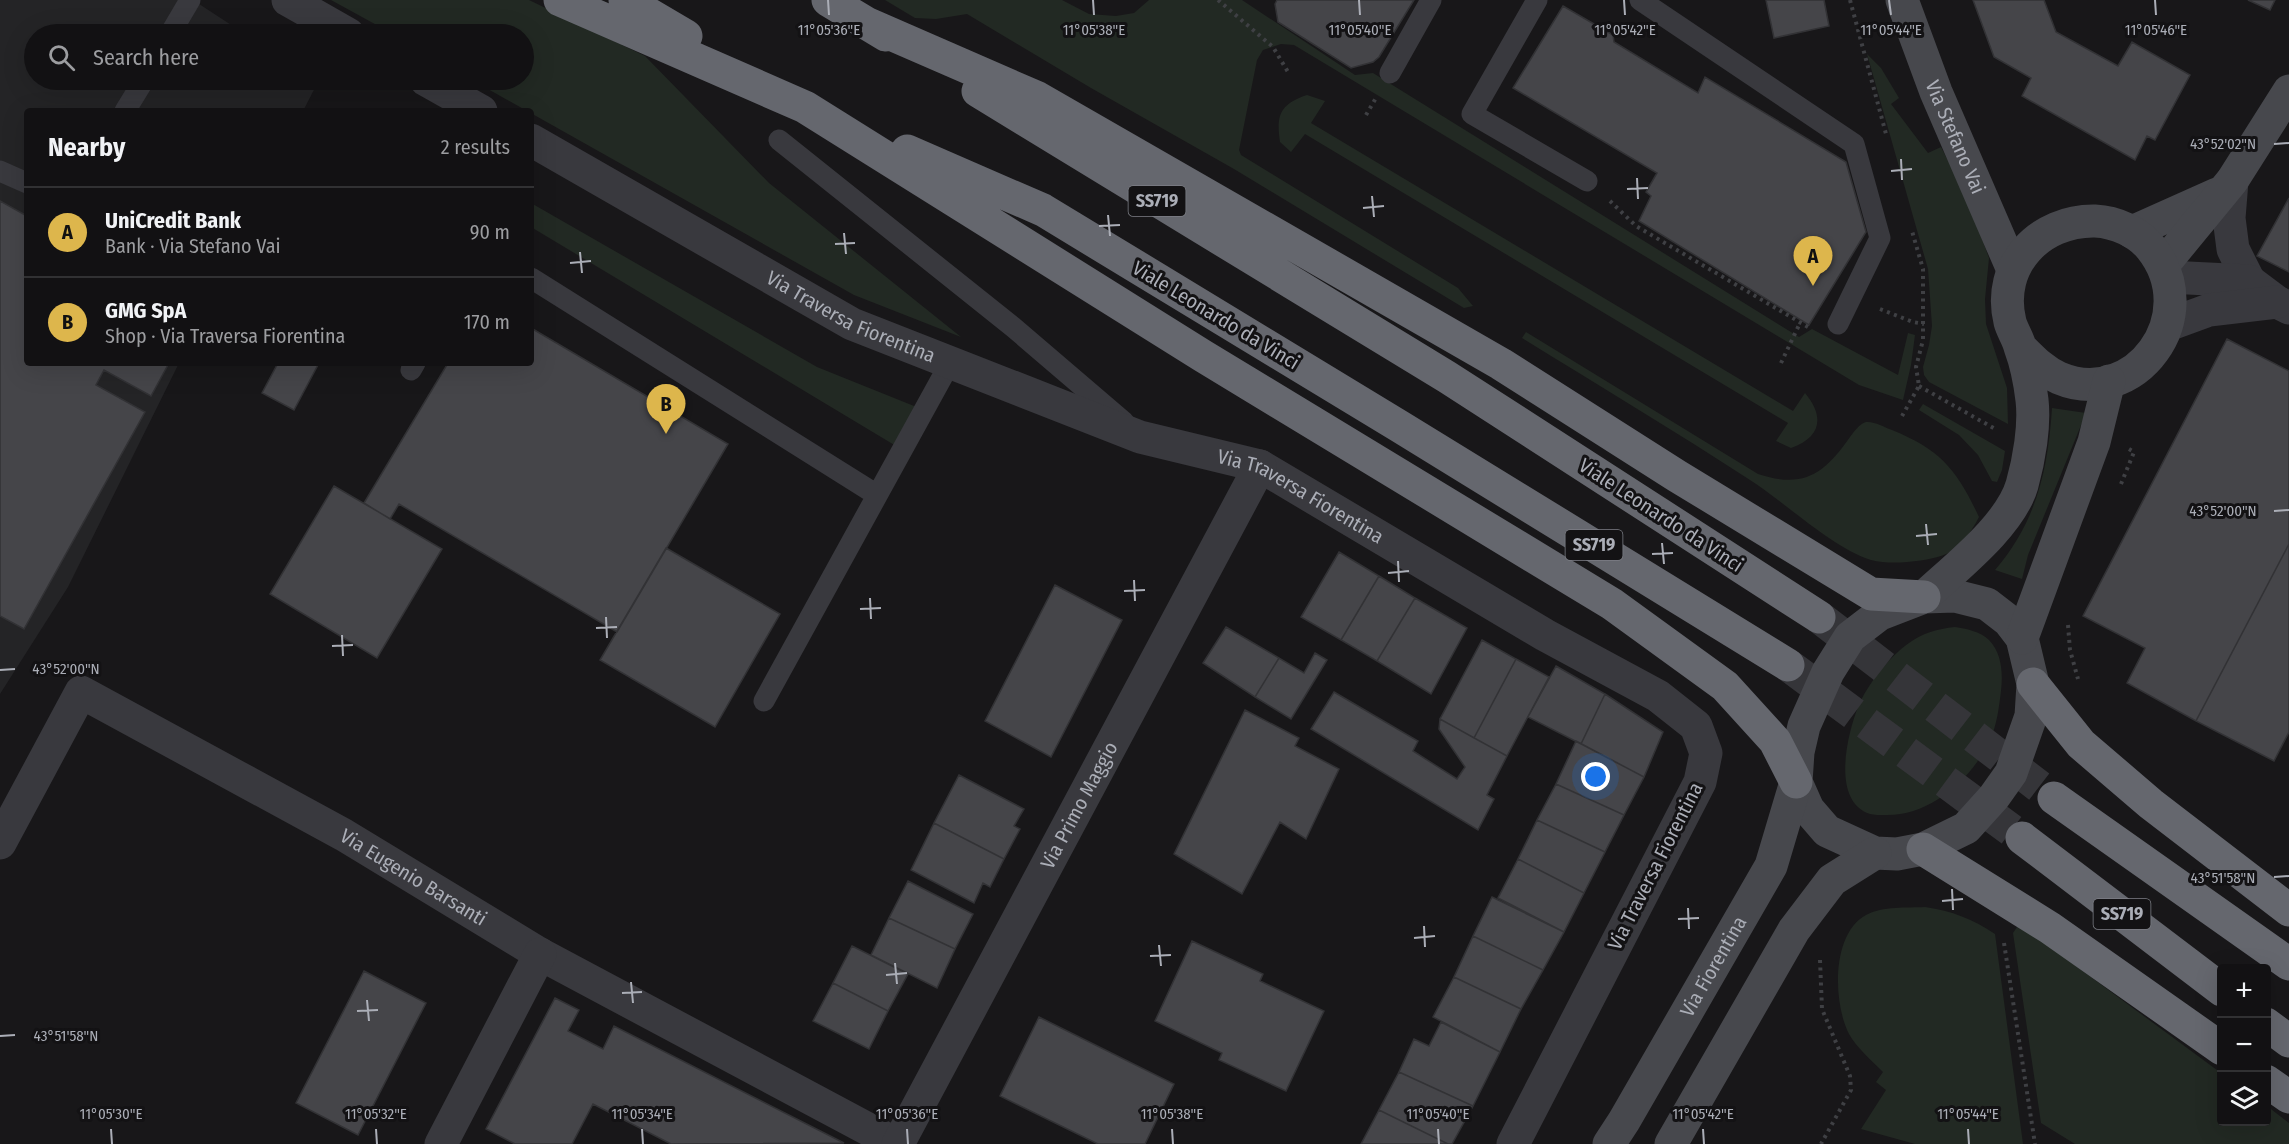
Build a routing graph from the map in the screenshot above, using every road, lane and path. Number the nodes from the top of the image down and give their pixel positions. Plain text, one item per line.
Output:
1 (190, 0) edge
2 (288, 0) edge
3 (560, 0) edge
4 (626, 0) edge
5 (828, 0) edge
6 (1218, 0) edge
7 (1431, 0) edge
8 (1537, 0) edge
9 (1640, 0) edge
10 (1850, 0) edge
11 (1902, 0) edge
12 (176, 24) edge
13 (330, 24) edge
14 (868, 24) junction
15 (1863, 49) dead end
16 (1288, 72) dead end
17 (1390, 73) dead end
18 (138, 90) edge
19 (444, 90) edge
20 (2289, 91) edge
21 (805, 107) junction
22 (127, 108) edge
23 (476, 108) edge
24 (779, 140) dead end
25 (535, 150) edge
26 (0, 171) edge
27 (1587, 181) joint
28 (24, 182) edge
29 (2228, 185) junction
30 (2132, 232) junction
31 (2013, 270) junction
32 (2165, 271) junction
33 (534, 280) edge
34 (2248, 281) junction
35 (1851, 298) junction
36 (2283, 305) edge
37 (1800, 323) junction
38 (1838, 324) joint
39 (1924, 324) dead end
40 (2168, 325) junction
41 (2020, 346) junction
42 (950, 363) junction
43 (1781, 363) dead end
44 (2109, 381) junction
45 (1919, 386) dead end
46 (1140, 436) junction
47 (2030, 440) junction
48 (1260, 466) junction
49 (877, 495) junction
50 (1924, 597) junction
51 (1819, 617) tunnel mouth
52 (2022, 638) junction
53 (1788, 664) tunnel mouth
54 (2033, 684) junction
55 (764, 700) dead end
56 (1796, 782) junction
57 (2054, 798) tunnel mouth
58 (2022, 838) tunnel mouth
59 (0, 843) edge
60 (1923, 849) junction
61 (1875, 853) junction
62 (2289, 910) edge
63 (2003, 934) dead end
64 (540, 954) junction
65 (2289, 964) edge
66 (2217, 986) edge
67 (2271, 1028) edge
68 (2289, 1041) edge
69 (2217, 1045) edge
70 (2271, 1084) edge
71 (2289, 1097) edge
72 (441, 1144) edge
73 (897, 1144) edge
74 (1514, 1144) edge
75 (1609, 1144) edge
76 (1671, 1144) edge
77 (2035, 1144) edge

1 - 12 lane
2 - 13 street
3 - 21 highway
4 - 21 highway, Viale Leonardo da Vinci / SS719
5 - 14 highway, Viale Leonardo da Vinci / SS719
6 - 16 path
7 - 17 lane
8 - 27 lane
9 - 35 lane
10 - 15 path
11 - 31 street, Via Stefano Vai
14 - 50 highway
14 - 51 highway, Viale Leonardo da Vinci / SS719
18 - 22 lane
19 - 23 street
20 - 29 street
21 - 53 highway, Viale Leonardo da Vinci / SS719
21 - 56 highway
24 - 46 lane
25 - 42 street, Via Traversa Fiorentina
26 - 28 lane
27 - 37 path
29 - 30 street
29 - 32 street
29 - 34 street
30 - 31 street
30 - 32 street
31 - 41 street
32 - 34 street
32 - 40 street
33 - 49 lane
34 - 36 street
35 - 38 lane
35 - 39 path
36 - 40 street
37 - 38 path
37 - 43 path
40 - 44 street
41 - 44 street
41 - 47 street
42 - 46 street, Via Traversa Fiorentina
42 - 49 lane
44 - 52 street
45 - 47 path
46 - 48 street, Via Traversa Fiorentina
47 - 50 street
48 - 73 street, Via Primo Maggio
48 - 74 street, Via Traversa Fiorentina
49 - 55 lane
50 - 52 street
50 - 56 street, Via Fiorentina
52 - 54 street
54 - 60 street
54 - 62 highway
56 - 61 street
56 - 75 street, Via Fiorentina
57 - 65 highway, SS719
58 - 66 highway, SS719
59 - 64 street, Via Eugenio Barsanti
60 - 61 street
60 - 69 highway
61 - 76 street
63 - 77 path
64 - 72 street
64 - 73 street, Via Eugenio Barsanti
67 - 68 highway
70 - 71 highway

